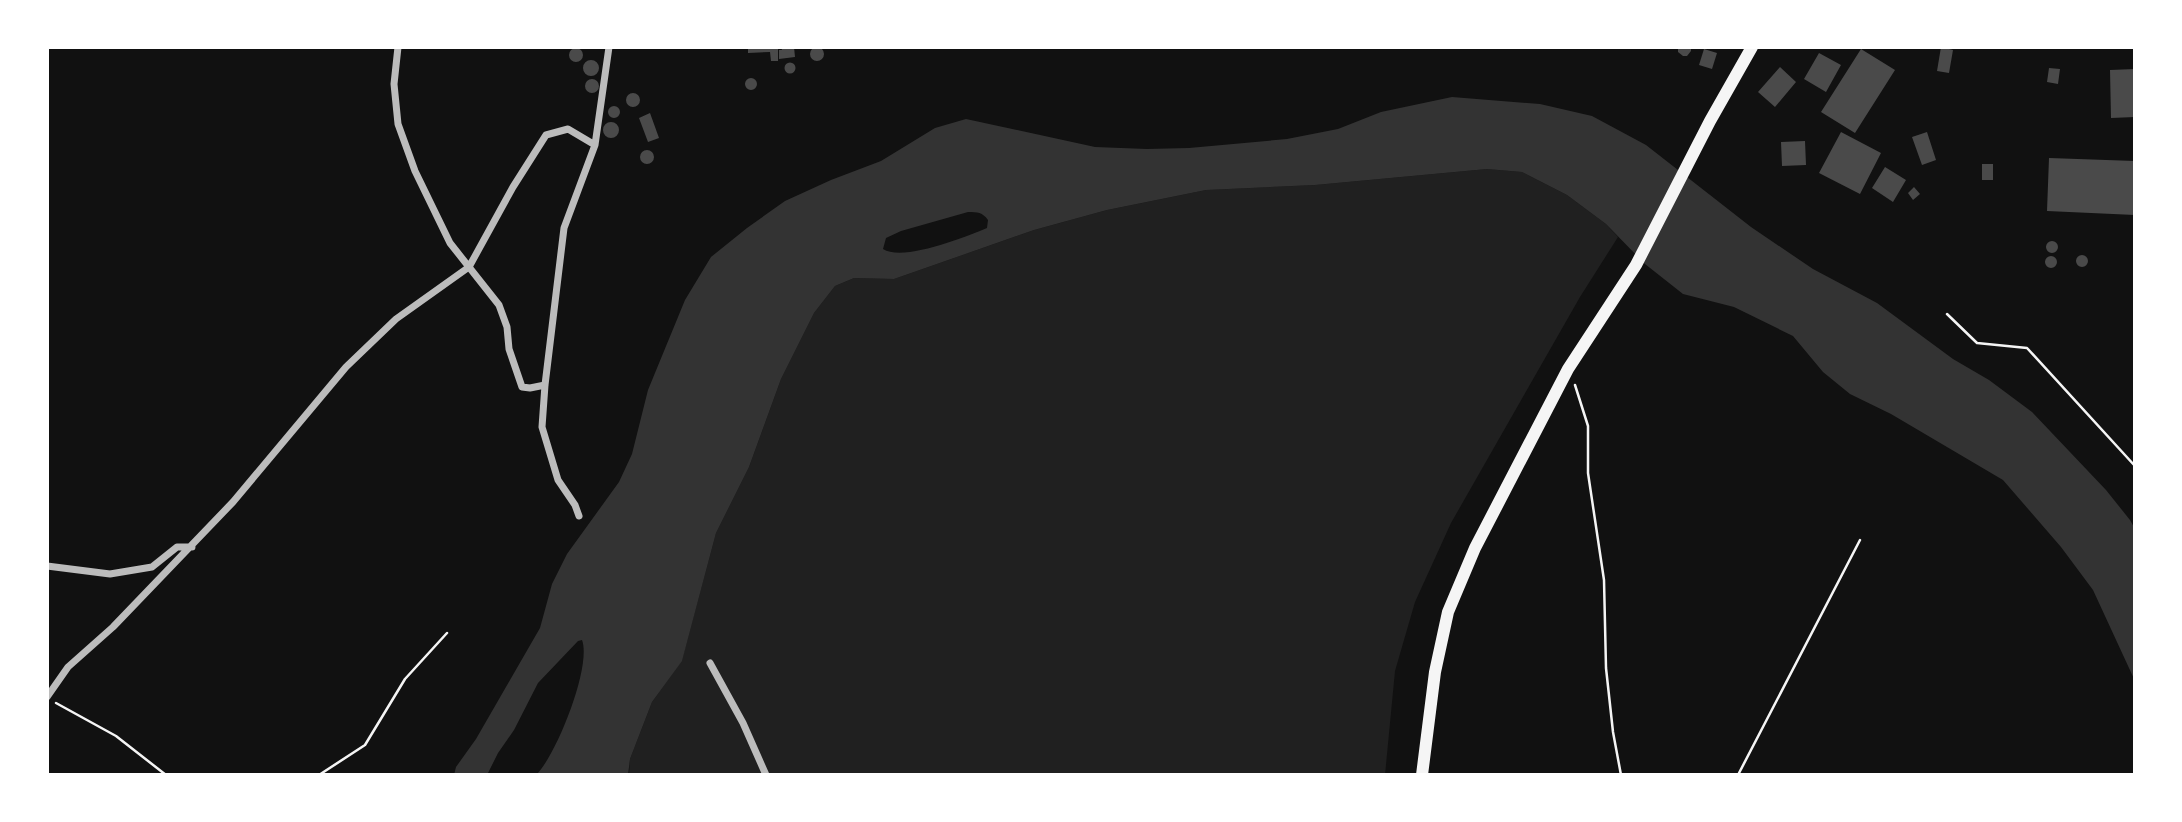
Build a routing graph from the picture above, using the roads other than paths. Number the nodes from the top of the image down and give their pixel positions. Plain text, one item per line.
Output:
1 (398, 47) edge
2 (609, 47) edge
3 (1752, 47) edge
4 (594, 145) junction
5 (469, 267) junction
6 (545, 385) junction
7 (579, 516) dead end
8 (192, 547) junction
9 (47, 566) edge
10 (710, 663) dead end
11 (47, 697) edge
12 (766, 775) edge
13 (1422, 775) edge

1 - 5 street
2 - 4 street
3 - 13 highway
4 - 5 street
4 - 6 street
5 - 6 street
5 - 8 street
6 - 7 street
8 - 9 street
8 - 11 street
10 - 12 street

